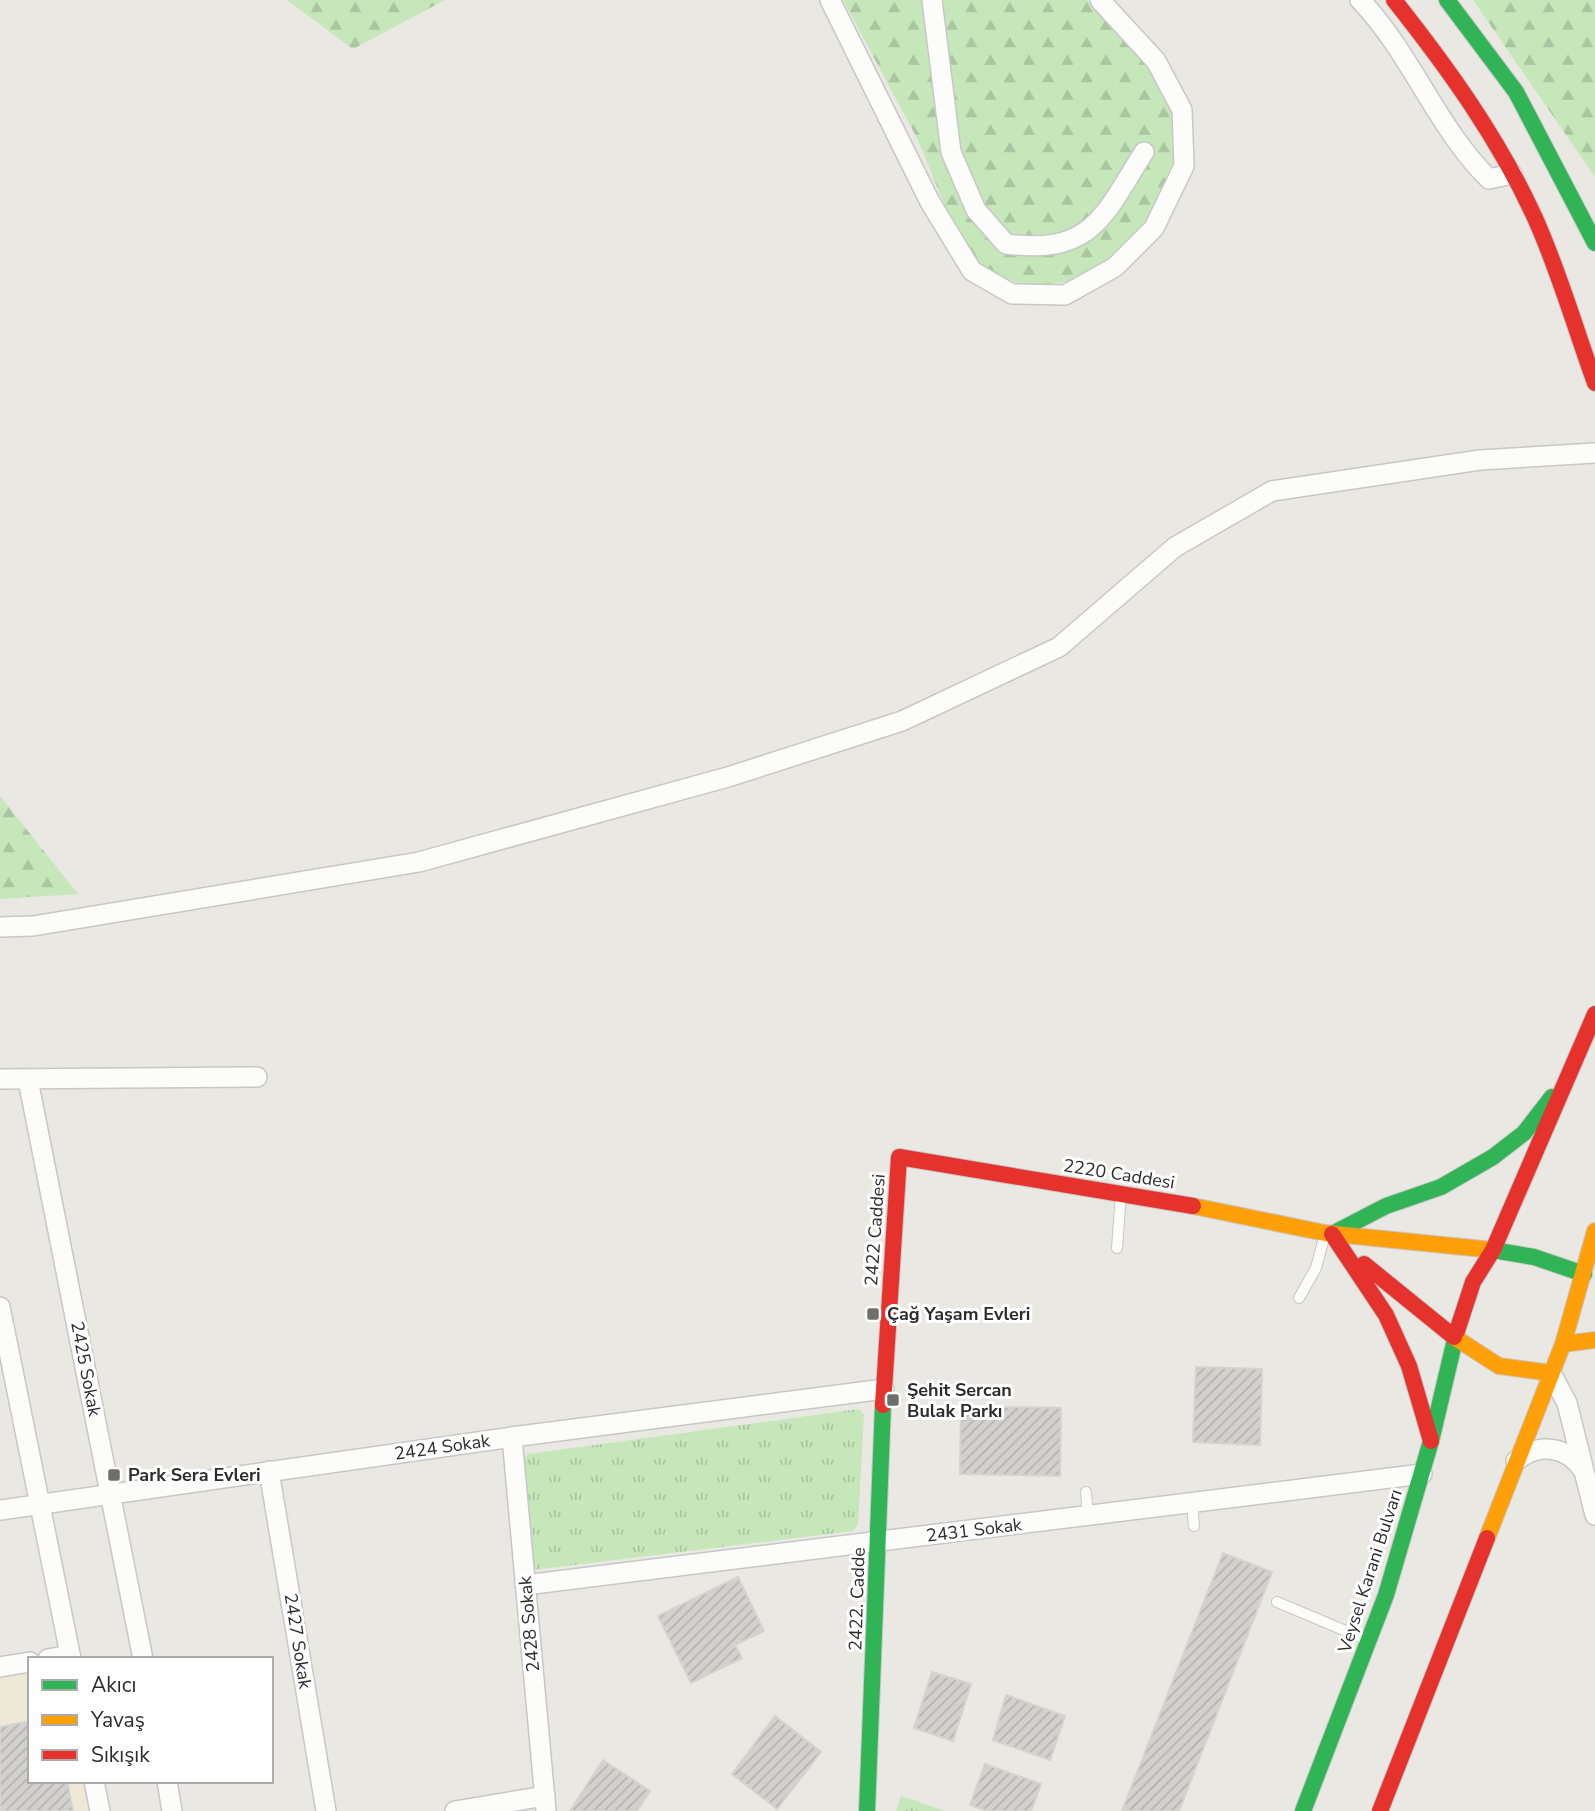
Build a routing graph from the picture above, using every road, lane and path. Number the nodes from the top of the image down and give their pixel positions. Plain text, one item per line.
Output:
1 (830, 0) edge
2 (932, 0) edge
3 (1100, 0) edge
4 (1360, 0) edge
5 (1394, 0) edge
6 (1447, 0) edge
7 (1144, 152) dead end
8 (1512, 174) junction
9 (1595, 243) edge
10 (1595, 383) edge
11 (1595, 453) edge
12 (0, 927) edge
13 (1595, 1014) edge
14 (257, 1077) dead end
15 (0, 1079) edge
16 (1566, 1079) junction
17 (28, 1080) junction
18 (899, 1157) joint
19 (1121, 1194) junction
20 (1595, 1231) edge
21 (1328, 1234) junction
22 (1117, 1248) dead end
23 (1493, 1251) junction
24 (1590, 1277) edge
25 (1299, 1298) dead end
26 (0, 1307) edge
27 (1454, 1337) junction
28 (1595, 1340) edge
29 (1563, 1344) junction
30 (1551, 1373) junction
31 (884, 1389) junction
32 (512, 1437) junction
33 (1431, 1441) junction
34 (1516, 1462) junction
35 (270, 1471) junction
36 (1422, 1474) junction
37 (1587, 1478) junction
38 (1086, 1492) dead end
39 (111, 1493) junction
40 (42, 1503) junction
41 (1192, 1503) junction
42 (0, 1510) edge
43 (1595, 1515) edge
44 (1088, 1516) junction
45 (1194, 1526) dead end
46 (878, 1542) junction
47 (526, 1585) junction
48 (1277, 1602) dead end
49 (1368, 1641) junction
50 (71, 1657) edge
51 (143, 1657) edge
52 (28, 1662) edge
53 (0, 1667) edge
54 (94, 1783) edge
55 (167, 1783) edge
56 (545, 1804) edge
57 (100, 1811) edge
58 (172, 1811) edge
59 (326, 1811) edge
60 (455, 1811) edge
61 (867, 1811) edge
62 (1303, 1811) edge
63 (1380, 1811) edge

1 - 3 street
2 - 7 street
4 - 8 street
5 - 8 main road
6 - 9 main road
8 - 10 main road
11 - 12 street
13 - 16 main road, Veysel Karani Bulvarı
14 - 17 street
15 - 17 street
16 - 21 main road
16 - 23 main road, Veysel Karani Bulvarı
17 - 39 street, 2425 Sokak
18 - 19 main road, 2220 Caddesi
18 - 31 main road, 2422 Caddesi
19 - 21 main road, 2220 Caddesi
19 - 22 lane
20 - 24 main road
21 - 23 main road, 2220 Caddesi
21 - 25 lane
21 - 27 main road
21 - 33 main road
23 - 24 main road
23 - 27 main road, Veysel Karani Bulvarı
24 - 29 main road
26 - 40 street
27 - 30 main road
27 - 33 main road, Veysel Karani Bulvarı
28 - 29 main road
29 - 30 main road
30 - 34 main road
30 - 37 street
31 - 32 street, 2424 Sokak
31 - 46 main road, 2422. Cadde
32 - 35 street, 2424 Sokak
32 - 47 street, 2428 Sokak
33 - 36 main road, Veysel Karani Bulvarı
34 - 37 street
34 - 63 main road
35 - 39 street, 2424 Sokak
35 - 59 street, 2427 Sokak
36 - 41 street, 2431 Sokak
36 - 49 main road, Veysel Karani Bulvarı
37 - 43 street
38 - 44 lane
39 - 40 street, 2424 Sokak
39 - 51 street, 2425 Sokak
40 - 42 street, 2424 Sokak
40 - 50 street
41 - 44 street, 2431 Sokak
41 - 45 lane
44 - 46 street, 2431 Sokak
46 - 47 street, 2431 Sokak
46 - 61 main road, 2422. Cadde
47 - 56 street, 2428 Sokak
48 - 49 lane
49 - 62 main road, Veysel Karani Bulvarı
52 - 53 street
54 - 57 street
55 - 58 street
56 - 60 street

